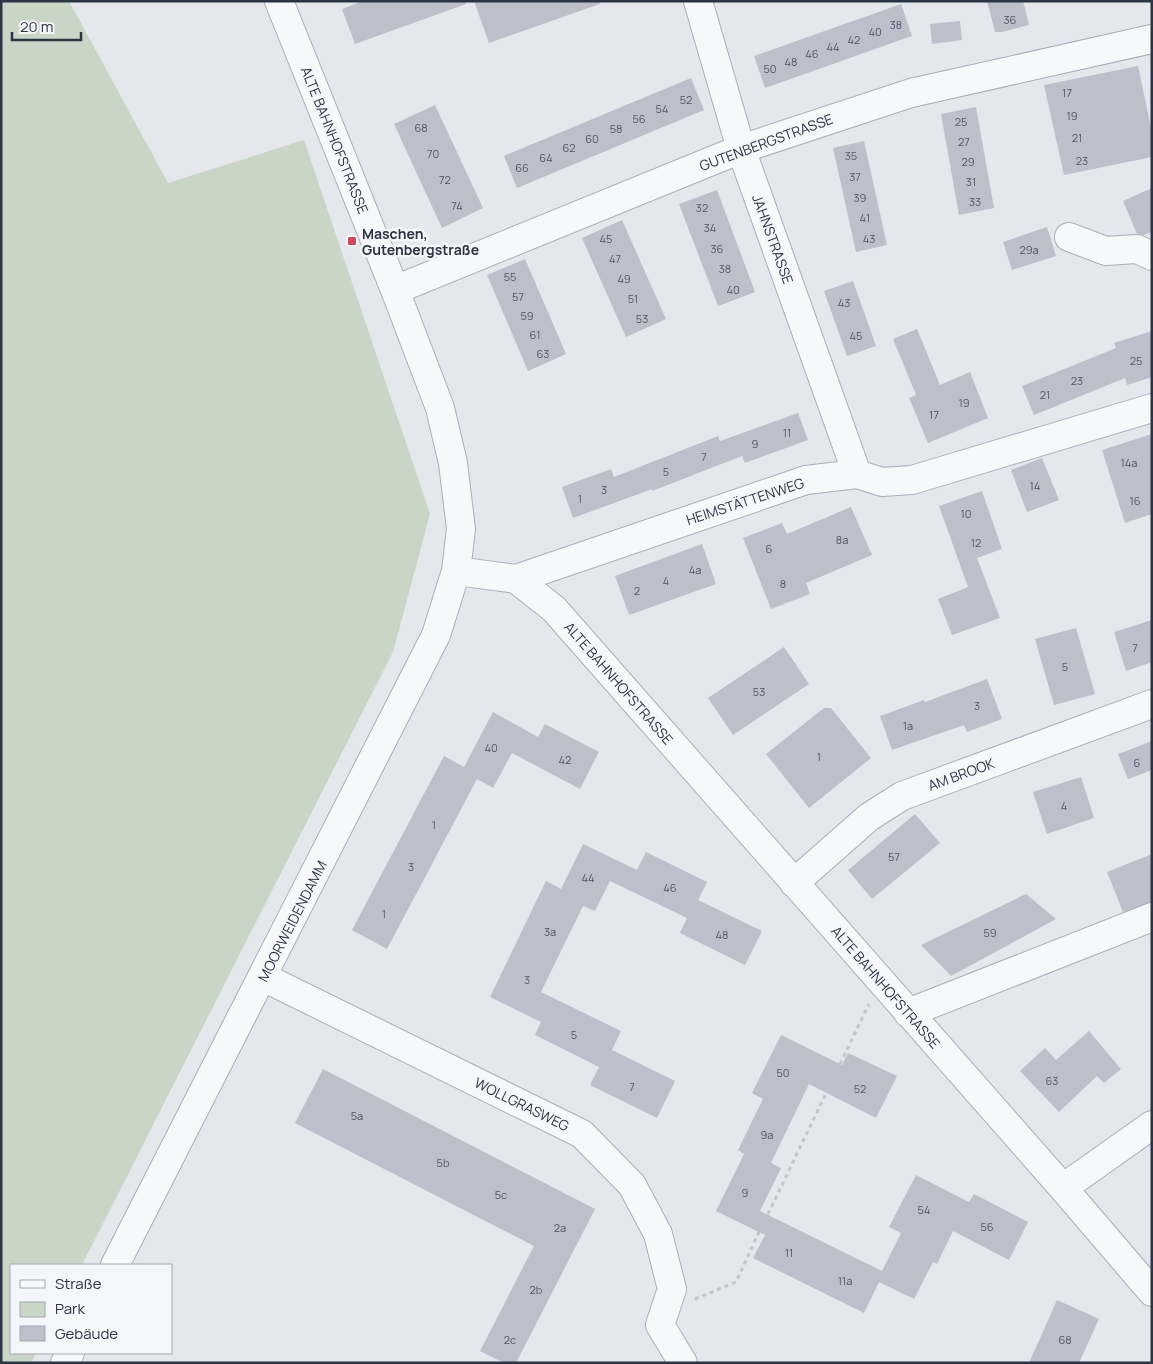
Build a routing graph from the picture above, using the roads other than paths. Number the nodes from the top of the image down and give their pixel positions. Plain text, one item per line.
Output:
1 (279, 1) edge
2 (698, 1) edge
3 (1152, 39) edge
4 (741, 148) junction
5 (1069, 237) dead end
6 (1152, 256) edge
7 (395, 290) junction
8 (1152, 408) edge
9 (857, 474) junction
10 (456, 571) junction
11 (516, 578) junction
12 (1152, 704) edge
13 (794, 883) junction
14 (1152, 917) edge
15 (263, 977) junction
16 (908, 1012) junction
17 (1152, 1125) edge
18 (1063, 1188) junction
19 (116, 1264) edge
20 (1152, 1292) edge
21 (683, 1363) edge

1 - 7 street, ALTE BAHNHOFSTRASSE
2 - 4 street, JAHNSTRASSE
3 - 4 street, GUTENBERGSTRASSE
4 - 7 street, GUTENBERGSTRASSE
4 - 9 street, JAHNSTRASSE
5 - 6 street
7 - 10 street, ALTE BAHNHOFSTRASSE
8 - 9 street, HEIMSTÄTTENWEG
9 - 11 street, HEIMSTÄTTENWEG
10 - 11 street
10 - 15 street, MOORWEIDENDAMM
11 - 13 street, ALTE BAHNHOFSTRASSE
12 - 13 street, AM BROOK
13 - 16 street, ALTE BAHNHOFSTRASSE
14 - 16 street
15 - 19 street, MOORWEIDENDAMM
15 - 21 street, WOLLGRASWEG
16 - 18 street, ALTE BAHNHOFSTRASSE
17 - 18 street
18 - 20 street, ALTE BAHNHOFSTRASSE

